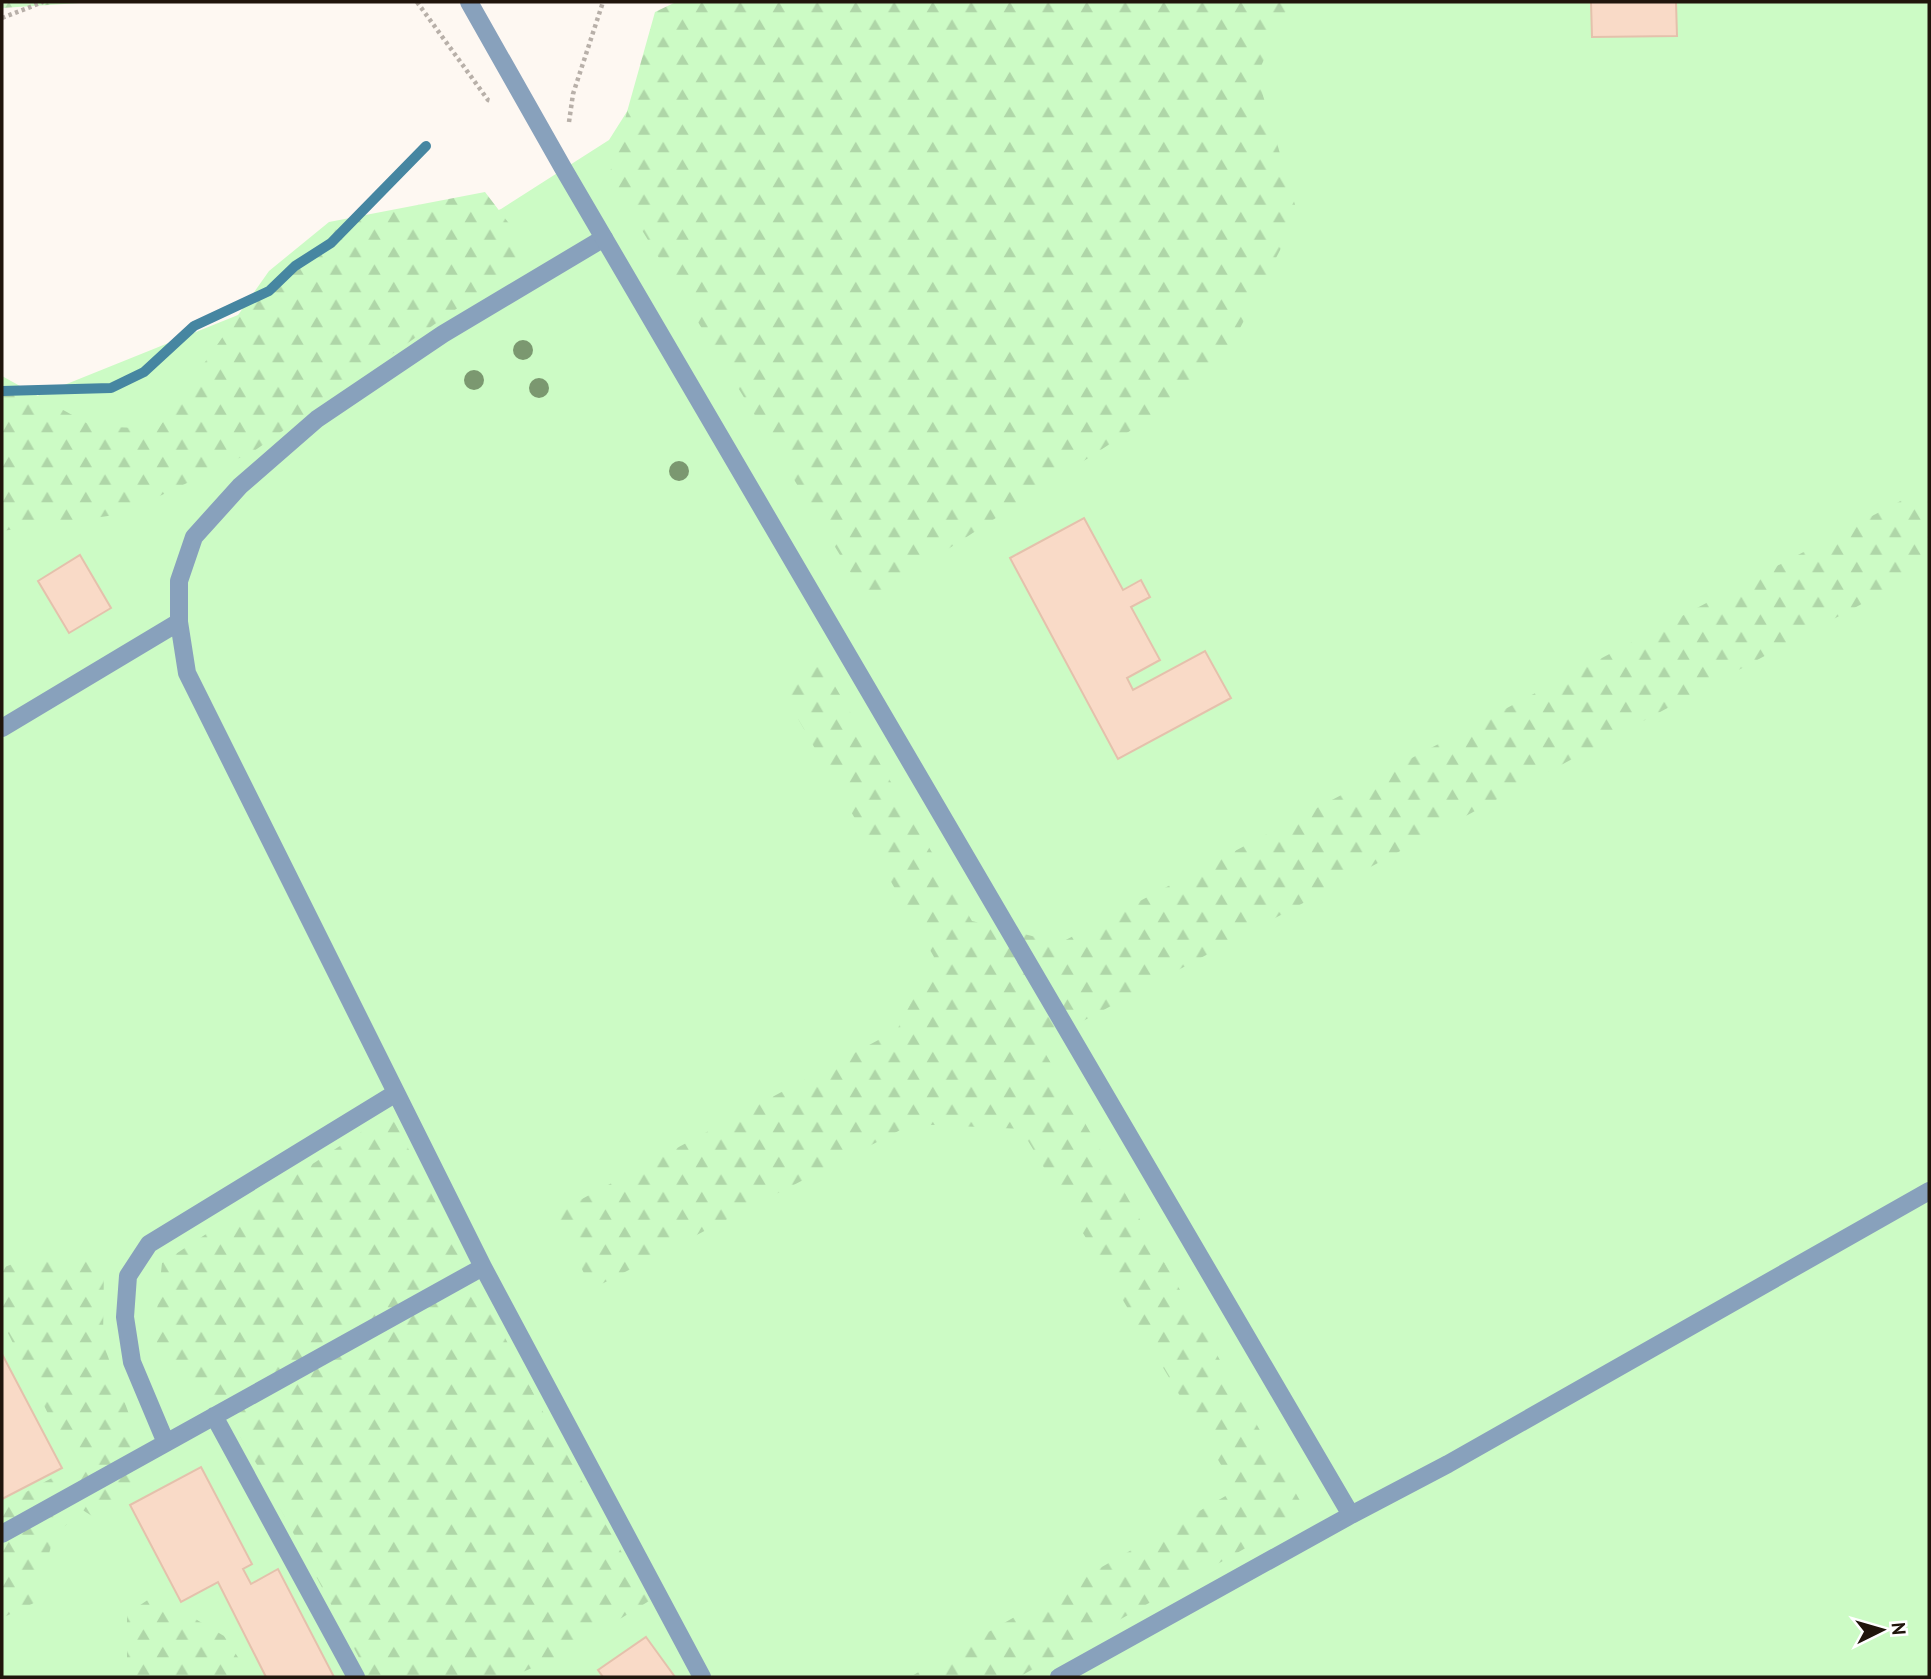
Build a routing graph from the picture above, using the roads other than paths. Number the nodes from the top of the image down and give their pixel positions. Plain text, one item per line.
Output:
1 (469, 2) edge
2 (604, 238) junction
3 (179, 622) junction
4 (2, 728) edge
5 (396, 1093) junction
6 (1929, 1191) edge
7 (483, 1267) junction
8 (214, 1416) junction
9 (166, 1443) junction
10 (1351, 1515) junction
11 (2, 1534) edge
12 (356, 1677) edge
13 (702, 1677) edge
14 (1059, 1677) edge

1 - 2 street
2 - 3 street
2 - 10 street
3 - 4 street
3 - 5 street
5 - 7 street
5 - 9 street
6 - 10 street
7 - 8 street
7 - 13 street
8 - 9 street
8 - 12 street
9 - 11 street
10 - 14 street

